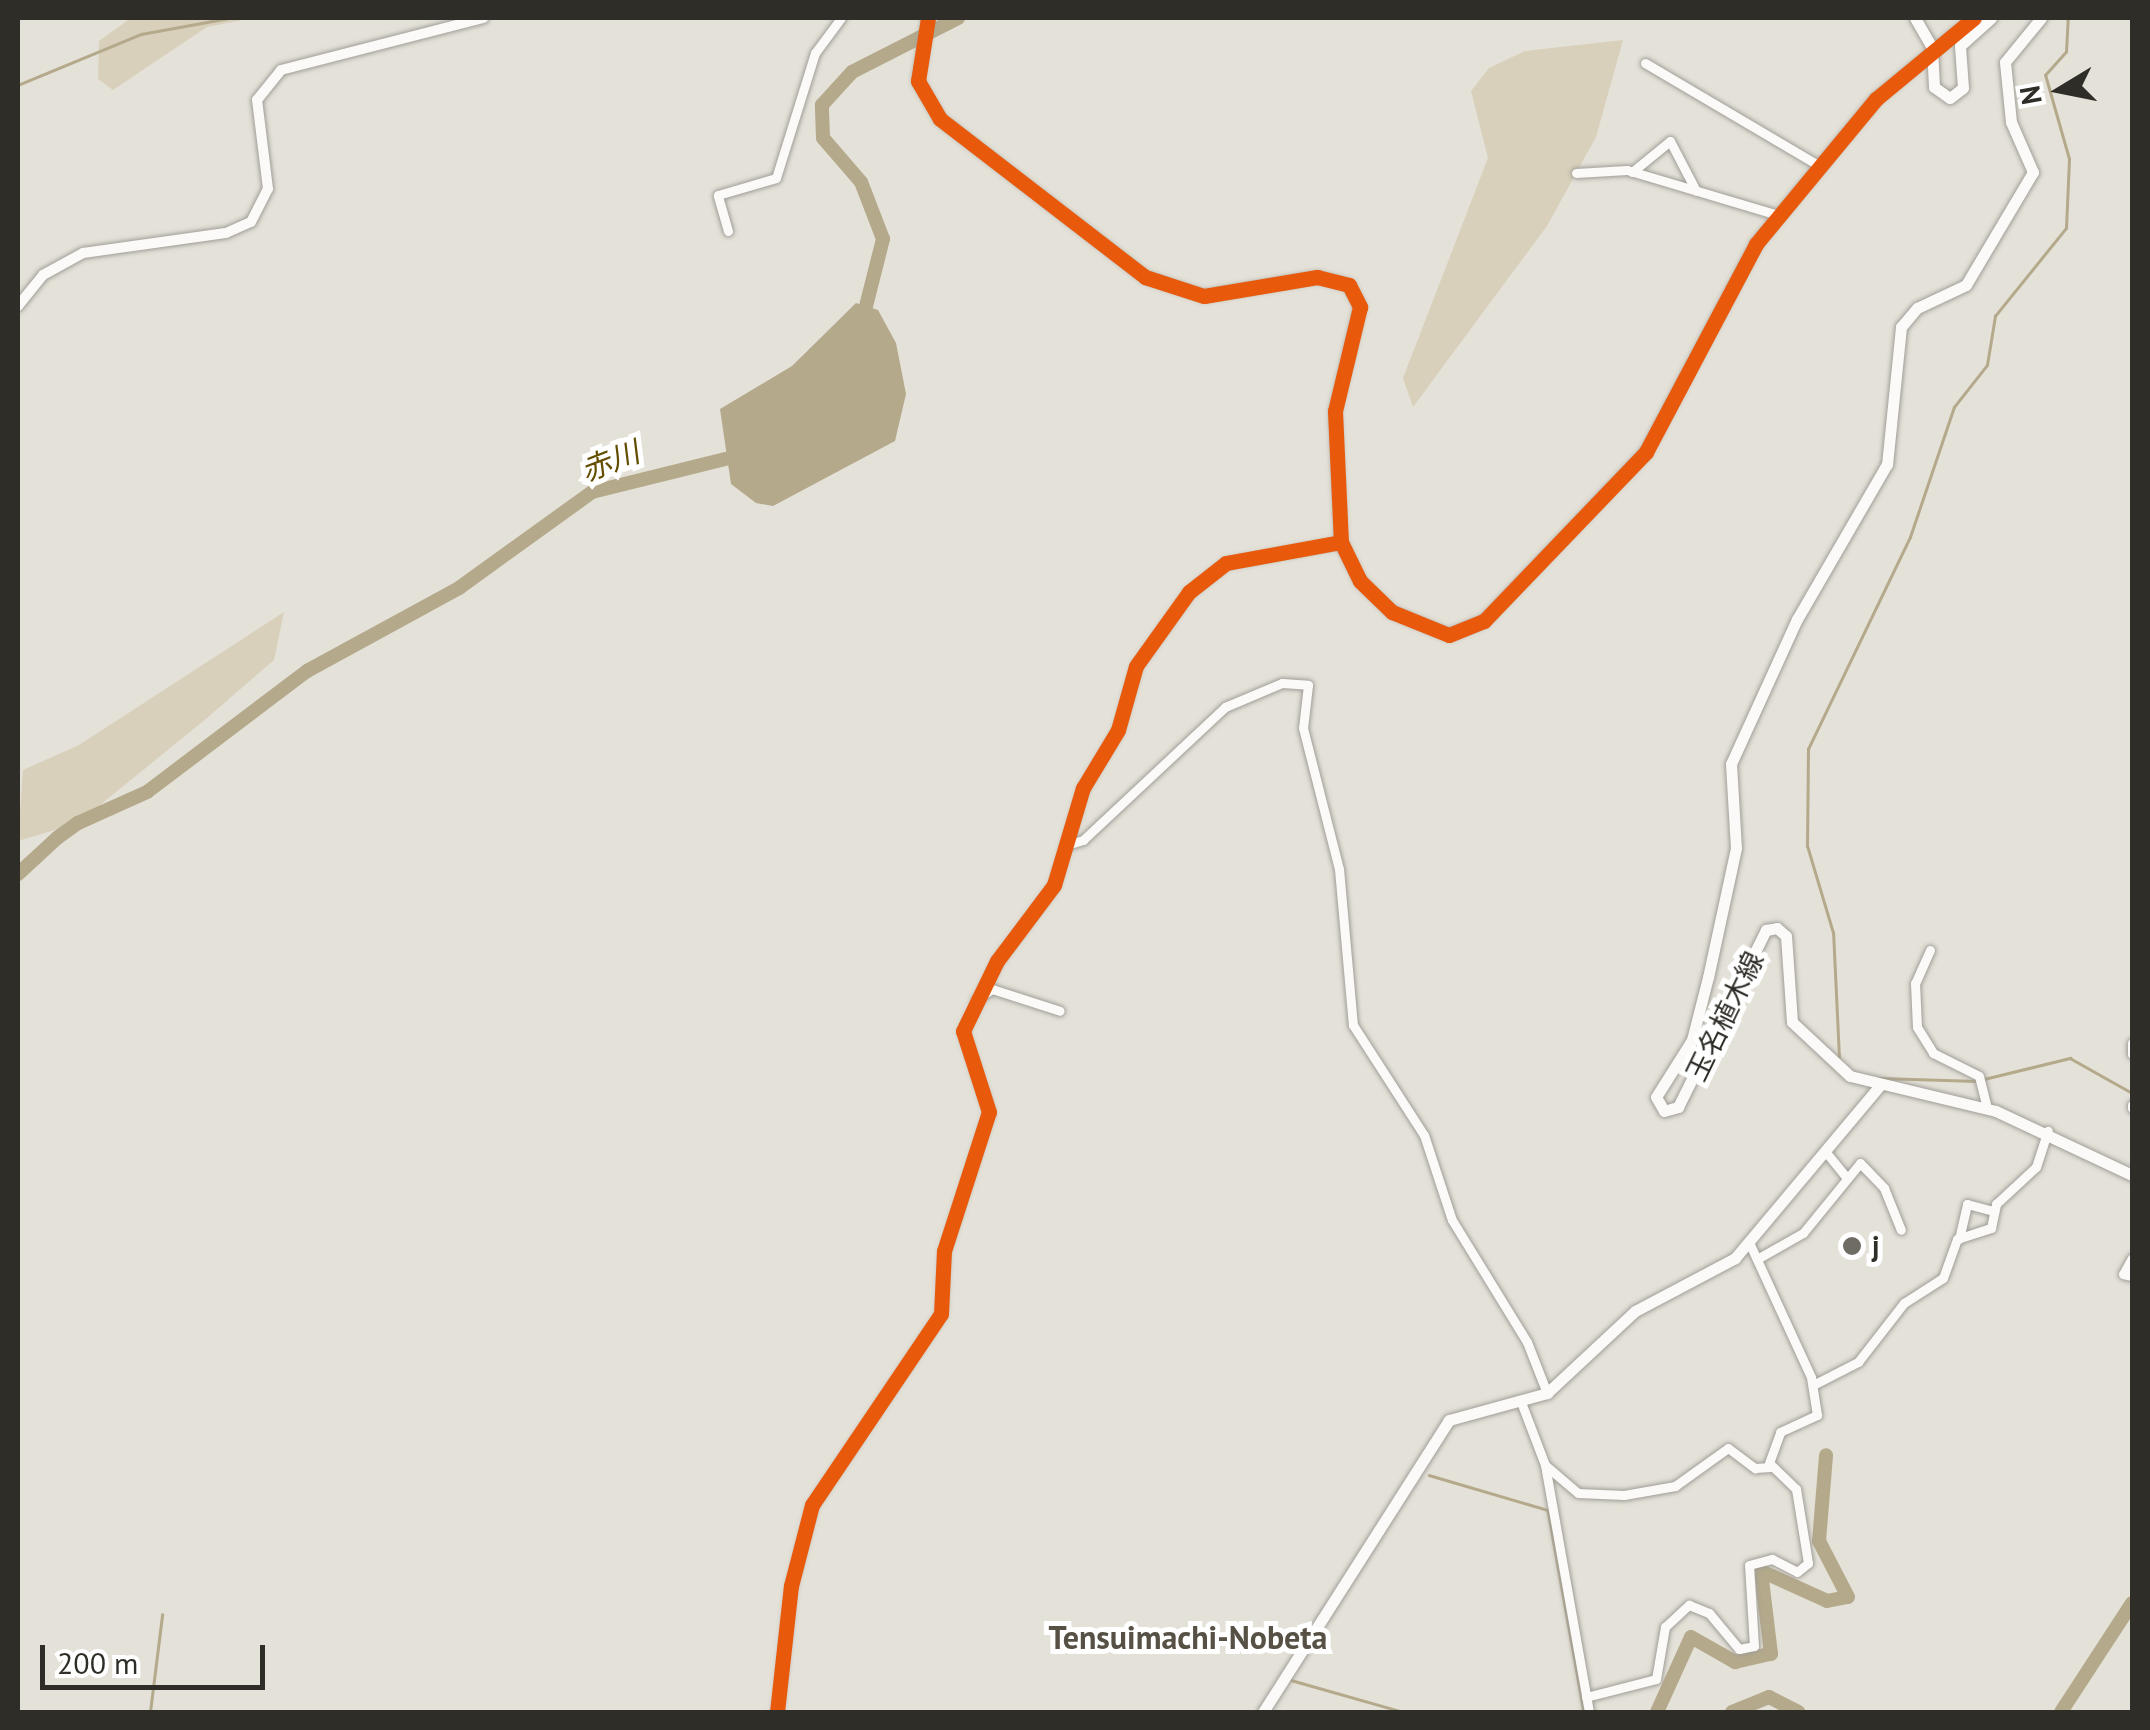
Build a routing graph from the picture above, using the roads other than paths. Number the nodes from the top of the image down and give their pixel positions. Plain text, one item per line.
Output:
1 (483, 18) edge
2 (842, 18) edge
3 (928, 18) edge
4 (1915, 18) edge
5 (1974, 18) edge
6 (1991, 18) edge
7 (2041, 18) edge
8 (1932, 46) junction
9 (1646, 62) dead end
10 (1818, 166) junction
11 (1632, 172) junction
12 (1576, 173) dead end
13 (1696, 191) junction
14 (1778, 216) junction
15 (728, 231) dead end
16 (18, 306) edge
17 (1341, 542) junction
18 (1066, 845) junction
19 (1930, 950) dead end
20 (976, 1000) junction
21 (1060, 1011) dead end
22 (2132, 1043) edge
23 (2132, 1054) edge
24 (1880, 1086) junction
25 (1987, 1109) junction
26 (2048, 1131) junction
27 (1825, 1151) junction
28 (2132, 1176) edge
29 (1846, 1178) junction
30 (1994, 1211) junction
31 (1901, 1230) dead end
32 (1959, 1239) junction
33 (1748, 1242) junction
34 (2132, 1258) edge
35 (1758, 1259) junction
36 (2132, 1276) edge
37 (1812, 1385) junction
38 (1547, 1393) junction
39 (1521, 1402) junction
40 (1545, 1465) junction
41 (1770, 1467) junction
42 (1586, 1697) junction
43 (776, 1712) edge
44 (1263, 1712) edge
45 (1589, 1712) edge

1 - 16 street
2 - 15 street
3 - 17 street
4 - 8 main road
5 - 8 street
6 - 8 main road
7 - 24 main road, 玉名植木線
8 - 10 street
9 - 10 street
10 - 14 street
11 - 12 street
11 - 13 street
11 - 13 street
13 - 14 street
14 - 17 street
17 - 18 street
18 - 20 street
18 - 38 street
19 - 25 street
20 - 21 street
20 - 43 street
22 - 23 street
24 - 25 main road
24 - 27 main road
25 - 26 main road
26 - 28 main road
26 - 30 street
27 - 29 street
27 - 33 main road
29 - 31 street
29 - 35 street
30 - 32 street
30 - 32 street
32 - 37 street
33 - 35 street
33 - 38 main road
34 - 36 street
35 - 37 street
37 - 41 street
38 - 39 main road
39 - 40 street
39 - 44 main road
40 - 41 street
40 - 42 street
41 - 42 street
42 - 45 street

